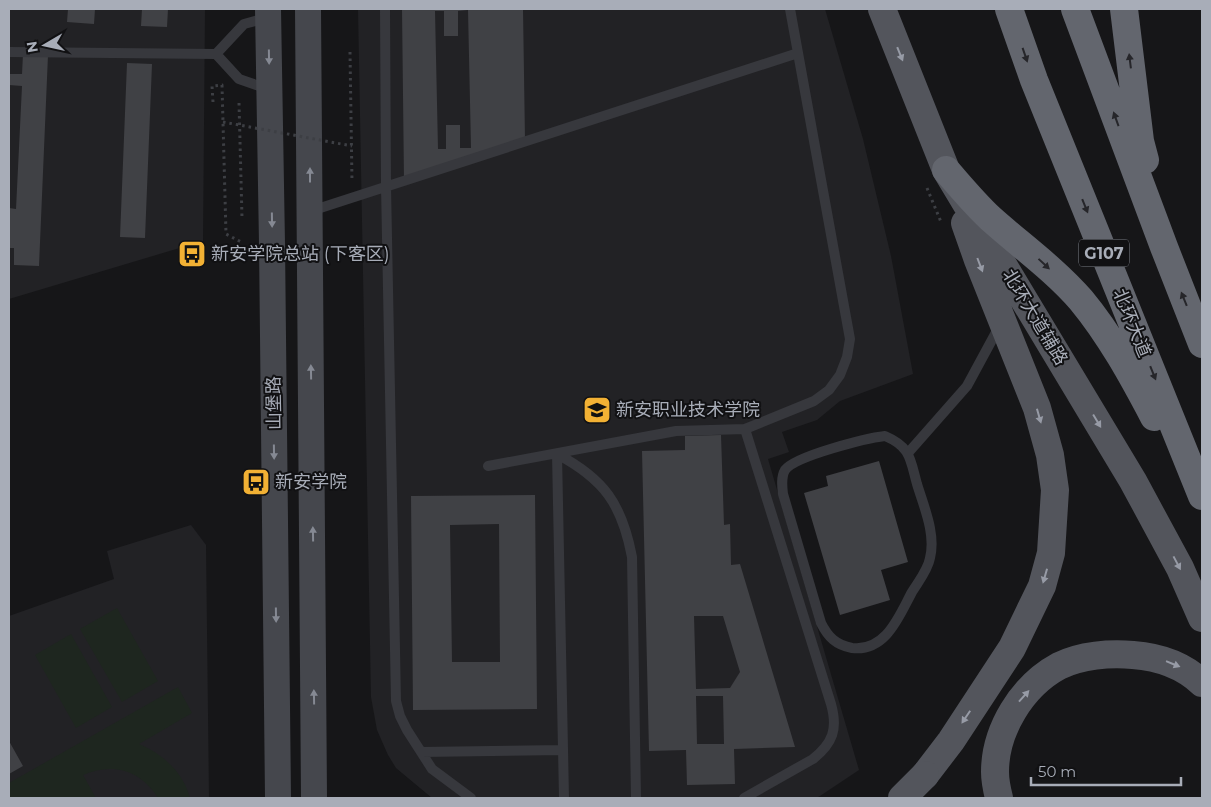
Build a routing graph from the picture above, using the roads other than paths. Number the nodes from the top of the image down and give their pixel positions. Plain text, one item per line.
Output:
1 (308, 9) edge
2 (385, 9) edge
3 (790, 9) edge
4 (882, 9) edge
5 (1009, 9) edge
6 (1075, 9) edge
7 (1124, 9) edge
8 (268, 13) edge
9 (9, 52) edge
10 (798, 53) junction
11 (216, 54) junction
12 (269, 90) junction
13 (946, 170) junction
14 (386, 186) junction
15 (310, 212) junction
16 (1164, 247) junction
17 (1002, 321) junction
18 (1202, 344) edge
19 (746, 429) junction
20 (908, 453) junction
21 (556, 454) junction
22 (488, 466) dead end
23 (1202, 496) edge
24 (1202, 507) edge
25 (1202, 618) edge
26 (1202, 683) edge
27 (315, 746) junction
28 (563, 750) junction
29 (421, 752) junction
30 (998, 794) edge
31 (278, 798) edge
32 (314, 798) edge
33 (329, 798) edge
34 (471, 798) edge
35 (564, 798) edge
36 (636, 798) edge
37 (744, 798) edge
38 (902, 798) edge

15 -> 1 main road
2 - 14 lane
3 - 10 lane
4 -> 13 main road, 北环大道辅路
5 -> 23 highway, 北环大道 / G107
16 -> 6 highway
16 -> 7 highway
8 - 11 lane
8 -> 12 main road, 山堡路
9 - 11 lane
10 - 14 lane
10 - 19 lane
11 - 12 lane
12 -> 31 main road, 山堡路
13 -> 17 main road
13 -> 24 highway
13 -> 25 main road, 北环大道辅路
14 - 15 lane
14 - 29 lane
27 -> 15 main road
18 -> 16 highway
17 - 20 lane
17 -> 38 main road, bridge
19 - 21 lane
19 - 37 lane
20 - 20 lane
21 - 22 lane
21 - 28 lane
21 - 36 lane
30 -> 26 main road
27 - 32 main road
27 - 33 main road
28 - 29 lane
28 - 35 lane
29 - 34 lane

